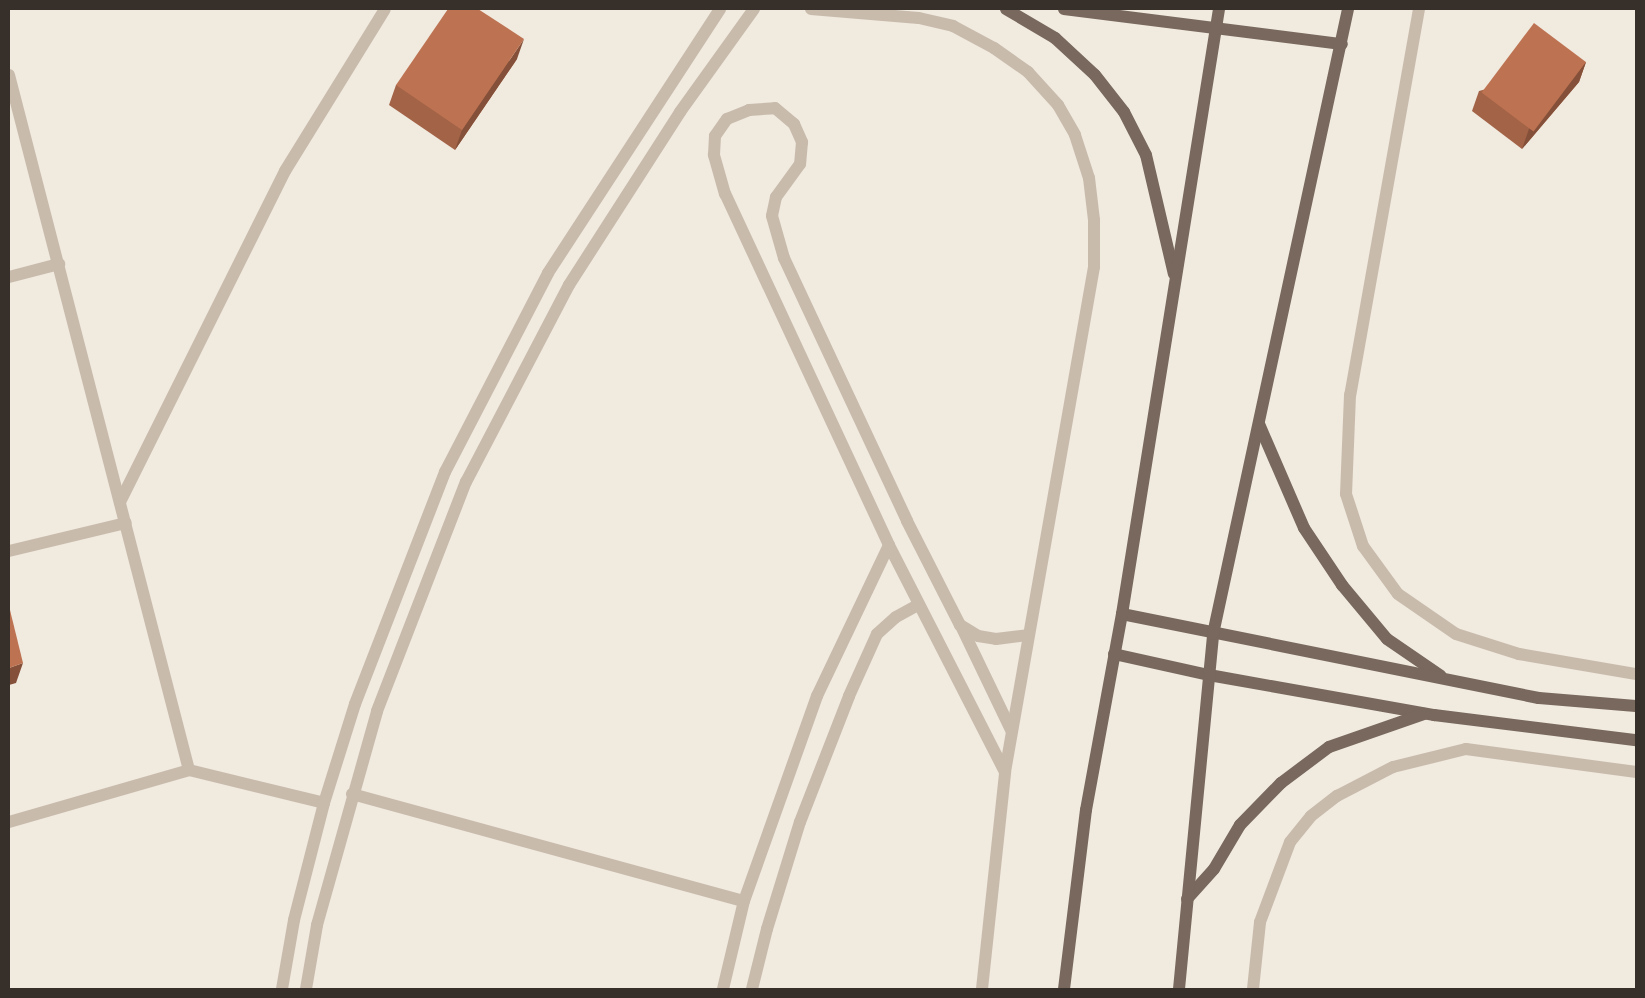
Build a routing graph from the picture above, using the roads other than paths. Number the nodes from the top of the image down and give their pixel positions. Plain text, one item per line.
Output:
1 (385, 9) edge
2 (720, 9) edge
3 (754, 9) edge
4 (811, 9) edge
5 (1006, 9) edge
6 (1064, 9) edge
7 (1219, 9) edge
8 (1348, 9) edge
9 (1419, 9) edge
10 (1216, 29) junction
11 (1342, 44) junction
12 (9, 75) edge
13 (59, 264) junction
14 (9, 277) edge
15 (1176, 282) junction
16 (1259, 424) junction
17 (120, 502) junction
18 (126, 523) junction
19 (889, 545) junction
20 (9, 551) edge
21 (918, 604) junction
22 (1122, 614) junction
23 (960, 625) junction
24 (1213, 634) junction
25 (1028, 635) junction
26 (1114, 654) junction
27 (1636, 674) edge
28 (1209, 675) junction
29 (1446, 679) junction
30 (1636, 706) edge
31 (1427, 713) junction
32 (1011, 730) junction
33 (1636, 740) edge
34 (189, 770) junction
35 (1005, 772) junction
36 (1636, 772) edge
37 (352, 794) junction
38 (324, 803) junction
39 (9, 822) edge
40 (1187, 899) junction
41 (744, 901) junction
42 (282, 989) edge
43 (306, 989) edge
44 (723, 989) edge
45 (752, 989) edge
46 (982, 989) edge
47 (1064, 989) edge
48 (1180, 989) edge
49 (1253, 989) edge

1 - 17 street
2 - 38 street
3 - 37 street
4 - 25 street
5 - 15 main road
6 - 10 main road
7 - 10 main road
8 - 11 main road
9 - 27 street
10 - 11 main road
10 - 15 main road
11 - 16 main road
12 - 13 street
13 - 14 street
13 - 17 street
15 - 22 main road
16 - 24 main road
16 - 29 main road
17 - 18 street
18 - 20 street
18 - 34 street
19 - 21 street
19 - 23 street
19 - 41 street
21 - 35 street
21 - 45 street
22 - 24 main road
22 - 26 main road
23 - 25 street
23 - 32 street
24 - 28 main road
24 - 29 main road
25 - 32 street
26 - 28 main road
26 - 47 main road
28 - 31 main road
28 - 40 main road
29 - 30 main road
31 - 33 main road
31 - 40 main road
32 - 35 street
34 - 38 street
34 - 39 street
35 - 46 street
36 - 49 street
37 - 41 street
37 - 43 street
38 - 42 street
40 - 48 main road
41 - 44 street

